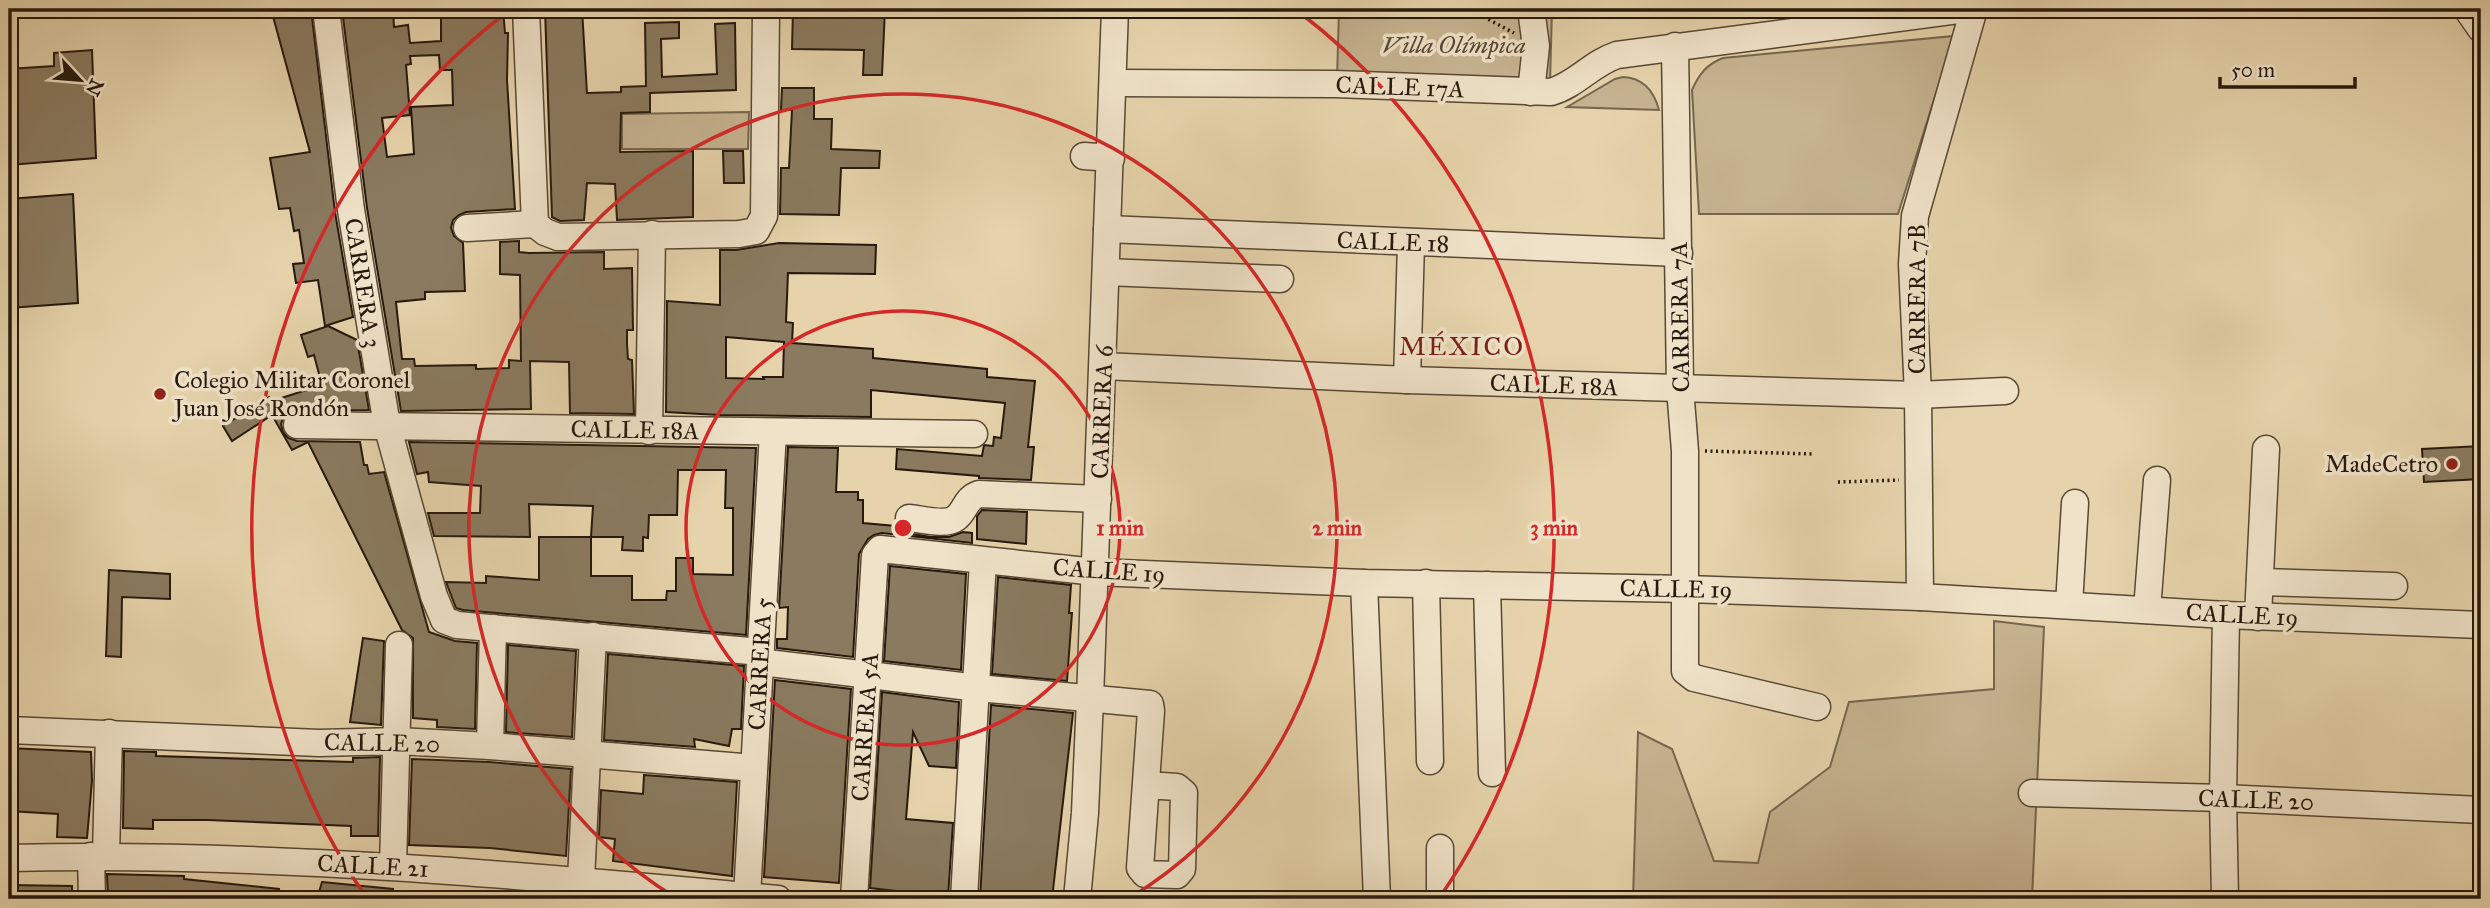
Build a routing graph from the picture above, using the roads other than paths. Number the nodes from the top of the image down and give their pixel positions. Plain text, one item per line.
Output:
1 (326, 9) edge
2 (526, 9) edge
3 (766, 9) edge
4 (1115, 9) edge
5 (1531, 9) edge
6 (1966, 9) edge
7 (1974, 9) edge
8 (2467, 9) edge
9 (2481, 29) edge
10 (1675, 46) junction
11 (1114, 83) junction
12 (1531, 92) junction
13 (1084, 156) dead end
14 (1111, 158) junction
15 (535, 224) junction
16 (467, 228) dead end
17 (1107, 229) junction
18 (652, 234) junction
19 (1411, 243) junction
20 (1679, 253) junction
21 (1106, 272) junction
22 (1280, 279) dead end
23 (1103, 366) junction
24 (1407, 380) junction
25 (1680, 388) junction
26 (2006, 391) dead end
27 (1918, 395) junction
28 (297, 425) dead end
29 (387, 425) junction
30 (649, 431) junction
31 (773, 432) junction
32 (974, 434) dead end
33 (2266, 449) dead end
34 (2157, 480) dead end
35 (1098, 499) junction
36 (2075, 503) dead end
37 (909, 518) dead end
38 (875, 555) joint
39 (983, 561) junction
40 (1096, 572) junction
41 (2260, 582) junction
42 (1364, 583) junction
43 (1426, 583) junction
44 (1487, 585) junction
45 (2394, 586) dead end
46 (1687, 589) junction
47 (1920, 597) junction
48 (2069, 605) junction
49 (2147, 610) junction
50 (2226, 615) junction
51 (2258, 617) junction
52 (2481, 625) edge
53 (493, 628) junction
54 (593, 636) junction
55 (399, 645) dead end
56 (761, 657) junction
57 (869, 676) junction
58 (978, 688) junction
59 (1090, 699) junction
60 (1818, 707) dead end
61 (9, 730) edge
62 (109, 733) junction
63 (398, 741) junction
64 (490, 746) junction
65 (588, 754) junction
66 (1430, 761) dead end
67 (754, 768) junction
68 (1492, 773) dead end
69 (1147, 785) dead end
70 (2032, 793) dead end
71 (2223, 798) junction
72 (2481, 810) edge
73 (1440, 848) dead end
74 (99, 856) junction
75 (9, 858) edge
76 (393, 866) junction
77 (590, 887) edge
78 (747, 896) junction
79 (92, 899) edge
80 (778, 899) edge
81 (854, 899) edge
82 (964, 899) edge
83 (1077, 899) edge
84 (1377, 899) edge
85 (1440, 899) edge
86 (2225, 899) edge

1 - 29 street, CARRERA 3
2 - 15 street
3 - 18 street
4 - 11 street, CARRERA 6
5 - 12 street
6 - 10 street, CALLE 17A
7 - 27 street, CARRERA 7B
8 - 9 street
10 - 12 street, CALLE 17A
10 - 20 street, CARRERA 7A
11 - 12 street, CALLE 17A
11 - 14 street, CARRERA 6
13 - 14 street
14 - 17 street, CARRERA 6
15 - 16 street
15 - 18 street
17 - 19 street, CALLE 18
17 - 21 street, CARRERA 6
18 - 30 street
19 - 20 street, CALLE 18
19 - 24 street
20 - 25 street, CARRERA 7A
21 - 22 street
21 - 23 street, CARRERA 6
23 - 24 street, CALLE 18A
23 - 35 street, CARRERA 6
24 - 25 street, CALLE 18A
25 - 27 street, CALLE 18A
25 - 46 street, CARRERA 7A
26 - 27 street, CALLE 18A
27 - 47 street, CARRERA 7B
28 - 29 street, CALLE 18A
29 - 30 street, CALLE 18A
29 - 53 street, CARRERA 3
30 - 31 street, CALLE 18A
31 - 32 street, CALLE 18A
31 - 56 street, CARRERA 5
33 - 41 street
34 - 49 street
35 - 37 street
35 - 40 street, CARRERA 6
36 - 48 street
38 - 39 street, CALLE 19
38 - 57 street, CARRERA 5A
39 - 40 street, CALLE 19
39 - 58 street
40 - 42 street, CALLE 19
40 - 59 street, CARRERA 6
41 - 45 street
41 - 51 street
42 - 43 street, CALLE 19
42 - 84 street
43 - 44 street, CALLE 19
43 - 66 street
44 - 46 street, CALLE 19
44 - 68 street
46 - 47 street, CALLE 19
46 - 60 street, CARRERA 7A
47 - 48 street, CALLE 19
48 - 49 street, CALLE 19
49 - 50 street, CALLE 19
50 - 51 street, CALLE 19
50 - 71 street
51 - 52 street, CALLE 19
53 - 54 street
53 - 64 street
54 - 56 street
54 - 65 street
55 - 63 street
56 - 57 street
56 - 67 street, CARRERA 5
57 - 58 street
57 - 81 street, CARRERA 5A
58 - 59 street
58 - 82 street
59 - 69 street
59 - 83 street, CARRERA 6
61 - 62 street, CALLE 20
62 - 63 street, CALLE 20
62 - 74 street
63 - 64 street, CALLE 20
63 - 76 street
64 - 65 street, CALLE 20
65 - 67 street, CALLE 20
65 - 77 street
67 - 78 street, CARRERA 5
70 - 71 street, CALLE 20
71 - 72 street, CALLE 20
71 - 86 street
73 - 85 street
74 - 75 street, CALLE 21
74 - 76 street, CALLE 21
74 - 79 street
76 - 77 street, CALLE 21
77 - 78 street, CALLE 21
78 - 80 street, CALLE 21

